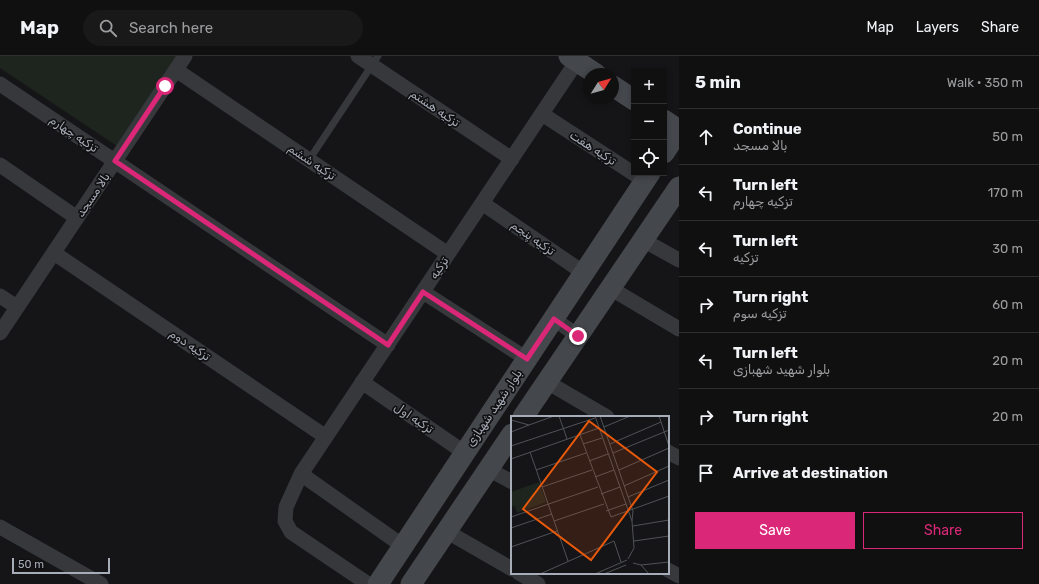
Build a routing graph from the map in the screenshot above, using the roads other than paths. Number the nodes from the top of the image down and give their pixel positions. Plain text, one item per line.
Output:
1 (185, 56) edge
2 (358, 56) edge
3 (573, 59) edge
4 (375, 60) edge
5 (587, 68) edge
6 (176, 70) junction
7 (0, 84) edge
8 (619, 90) edge
9 (631, 98) edge
10 (542, 114) junction
11 (667, 122) edge
12 (679, 130) edge
13 (667, 148) edge
14 (512, 159) junction
15 (308, 160) junction
16 (115, 161) junction
17 (0, 166) edge
18 (648, 177) edge
19 (679, 187) edge
20 (482, 203) junction
21 (77, 218) junction
22 (643, 240) junction
23 (54, 253) junction
24 (448, 254) junction
25 (679, 260) edge
26 (584, 273) junction
27 (610, 288) junction
28 (423, 292) junction
29 (0, 296) edge
30 (17, 307) junction
31 (554, 319) junction
32 (679, 329) edge
33 (0, 333) edge
34 (578, 336) junction
35 (388, 345) junction
36 (527, 359) junction
37 (362, 382) junction
38 (547, 382) junction
39 (525, 416) edge
40 (605, 416) edge
41 (511, 435) edge
42 (326, 437) junction
43 (465, 453) junction
44 (669, 453) edge
45 (679, 458) edge
46 (488, 469) junction
47 (300, 474) junction
48 (511, 481) edge
49 (0, 527) edge
50 (446, 531) junction
51 (403, 546) junction
52 (511, 568) edge
53 (669, 571) edge
54 (521, 574) edge
55 (679, 576) edge
56 (101, 584) edge
57 (368, 584) edge
58 (378, 584) edge
59 (410, 584) edge
60 (538, 584) edge

1 - 6 street, بالا مسجد
2 - 4 street, تزکیه هشتم
3 - 5 street
3 - 10 street, تزکیه
4 - 14 street, تزکیه هشتم
4 - 15 lane
6 - 15 street, تزکیه ششم
6 - 16 street, بالا مسجد
7 - 16 street, تزکیه چهارم
8 - 9 street
10 - 14 street, تزکیه
10 - 18 street, تزکیه هفت
11 - 12 street
12 - 13 street
14 - 20 street, تزکیه
15 - 24 street, تزکیه ششم
16 - 21 street, بالا مسجد
16 - 35 street, تزکیه چهارم
17 - 21 street
18 - 26 street, بلوار شهید شهبازی
19 - 22 street
20 - 24 street, تزکیه
20 - 26 street, تزکیه پنجم
21 - 23 street, بالا مسجد
22 - 25 street
22 - 27 street
23 - 30 street, بالا مسجد
23 - 42 street, تزکیه دوم
24 - 28 street, تزکیه
26 - 31 street, بلوار شهید شهبازی
27 - 32 street
27 - 34 street
28 - 35 street, تزکیه
28 - 36 street
29 - 30 street
30 - 33 street, بالا مسجد
31 - 34 street
31 - 36 street, بلوار شهید شهبازی
34 - 38 street
35 - 37 street, تزکیه
36 - 43 street, بلوار شهید شهبازی
37 - 42 street, تزکیه
37 - 43 street, تزکیه اول
38 - 39 street
38 - 40 street
41 - 46 street
42 - 47 street, تزکیه
43 - 51 street, بلوار شهید شهبازی
44 - 45 street
46 - 48 street
46 - 50 street
47 - 51 street
47 - 57 street, تزکیه
49 - 56 street
50 - 52 street
50 - 59 street
51 - 58 street, بلوار شهید شهبازی
53 - 55 street
54 - 60 street

